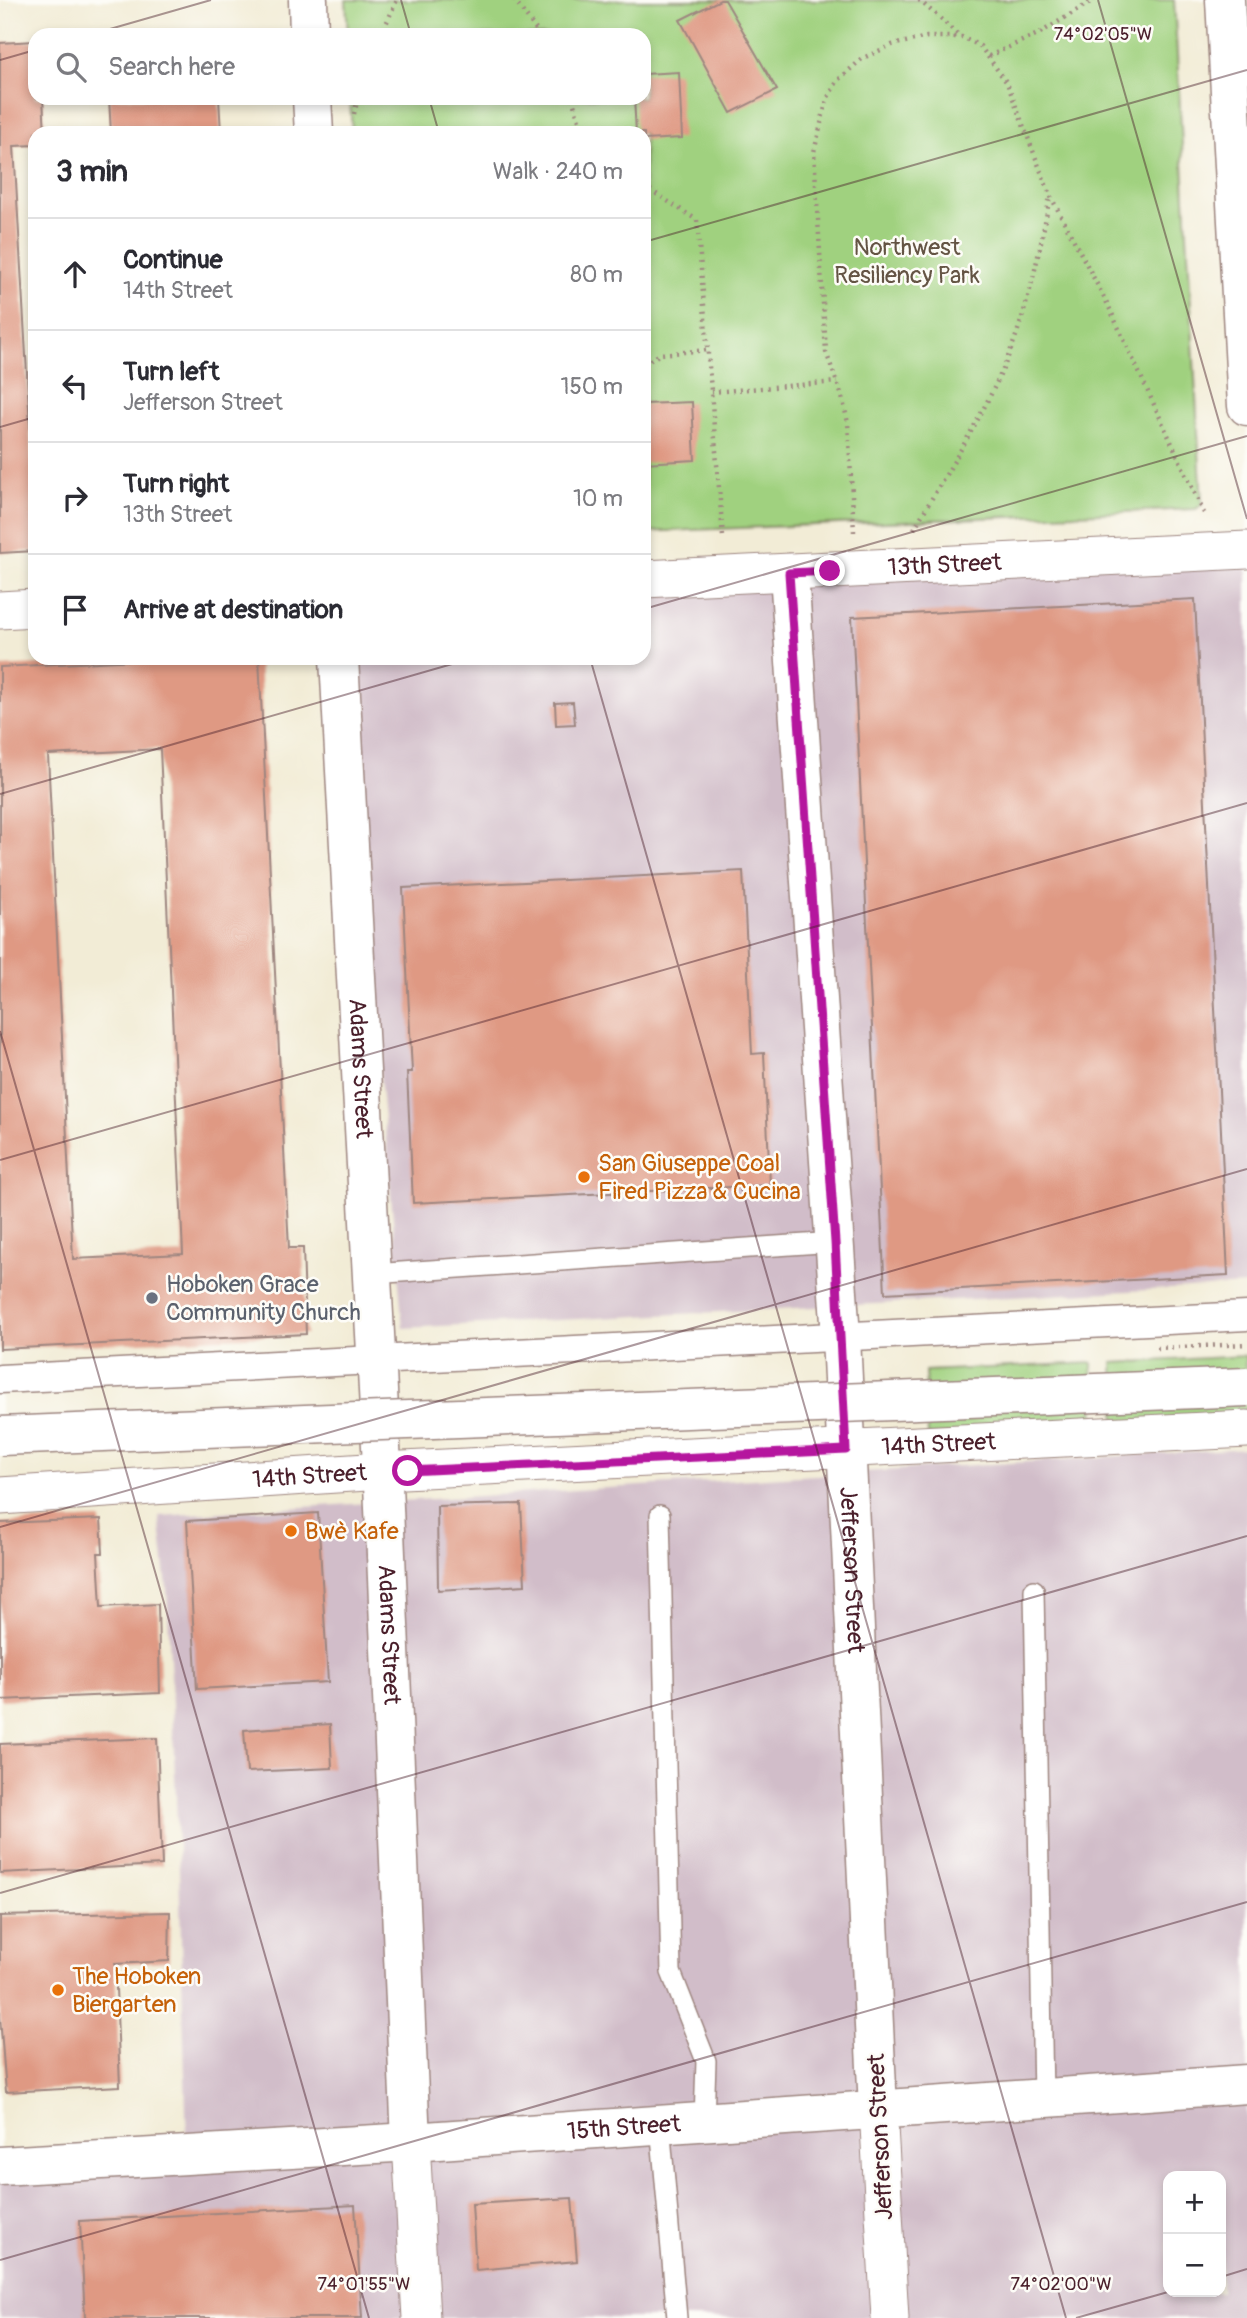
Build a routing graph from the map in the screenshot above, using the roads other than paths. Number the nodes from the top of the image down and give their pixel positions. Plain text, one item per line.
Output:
1 (307, 0) edge
2 (1225, 0) edge
3 (309, 28) edge
4 (312, 105) edge
5 (314, 126) edge
6 (1247, 406) edge
7 (1247, 550) edge
8 (789, 573) junction
9 (651, 579) edge
10 (28, 608) edge
11 (0, 610) edge
12 (339, 665) edge
13 (835, 1242) junction
14 (372, 1274) junction
15 (1247, 1316) edge
16 (841, 1337) junction
17 (376, 1360) junction
18 (0, 1378) edge
19 (1247, 1387) edge
20 (1247, 1429) edge
21 (0, 1436) edge
22 (1247, 1440) edge
23 (846, 1455) junction
24 (383, 1477) junction
25 (0, 1496) edge
26 (0, 1506) edge
27 (660, 1515) dead end
28 (1034, 1590) dead end
29 (1247, 2084) edge
30 (1043, 2098) junction
31 (878, 2109) junction
32 (704, 2121) junction
33 (660, 2124) junction
34 (411, 2142) junction
35 (0, 2166) edge
36 (421, 2318) edge
37 (677, 2318) edge
38 (890, 2318) edge

1 - 3 street
2 - 6 street
4 - 5 street
7 - 8 street, 13th Street
8 - 9 street, 13th Street
8 - 13 street, Jefferson Street
10 - 11 street
12 - 14 street, Adams Street
13 - 14 lane
13 - 16 street, Jefferson Street
14 - 17 street, Adams Street
15 - 16 street
16 - 17 street
16 - 23 street, Jefferson Street
17 - 18 street
17 - 24 street, Adams Street
19 - 21 street, 14th Street, bridge
20 - 23 street, 14th Street
22 - 23 street, 14th Street
23 - 24 street, 14th Street
23 - 31 street, Jefferson Street
24 - 25 street, 14th Street
24 - 26 street, 14th Street
24 - 34 street, Adams Street
27 - 32 lane
28 - 30 lane
29 - 30 street, 15th Street
30 - 31 street, 15th Street
31 - 32 street, 15th Street
31 - 38 street, Jefferson Street
32 - 33 street, 15th Street
33 - 34 street, 15th Street
33 - 37 lane
34 - 35 street, 15th Street
34 - 36 street, Adams Street

